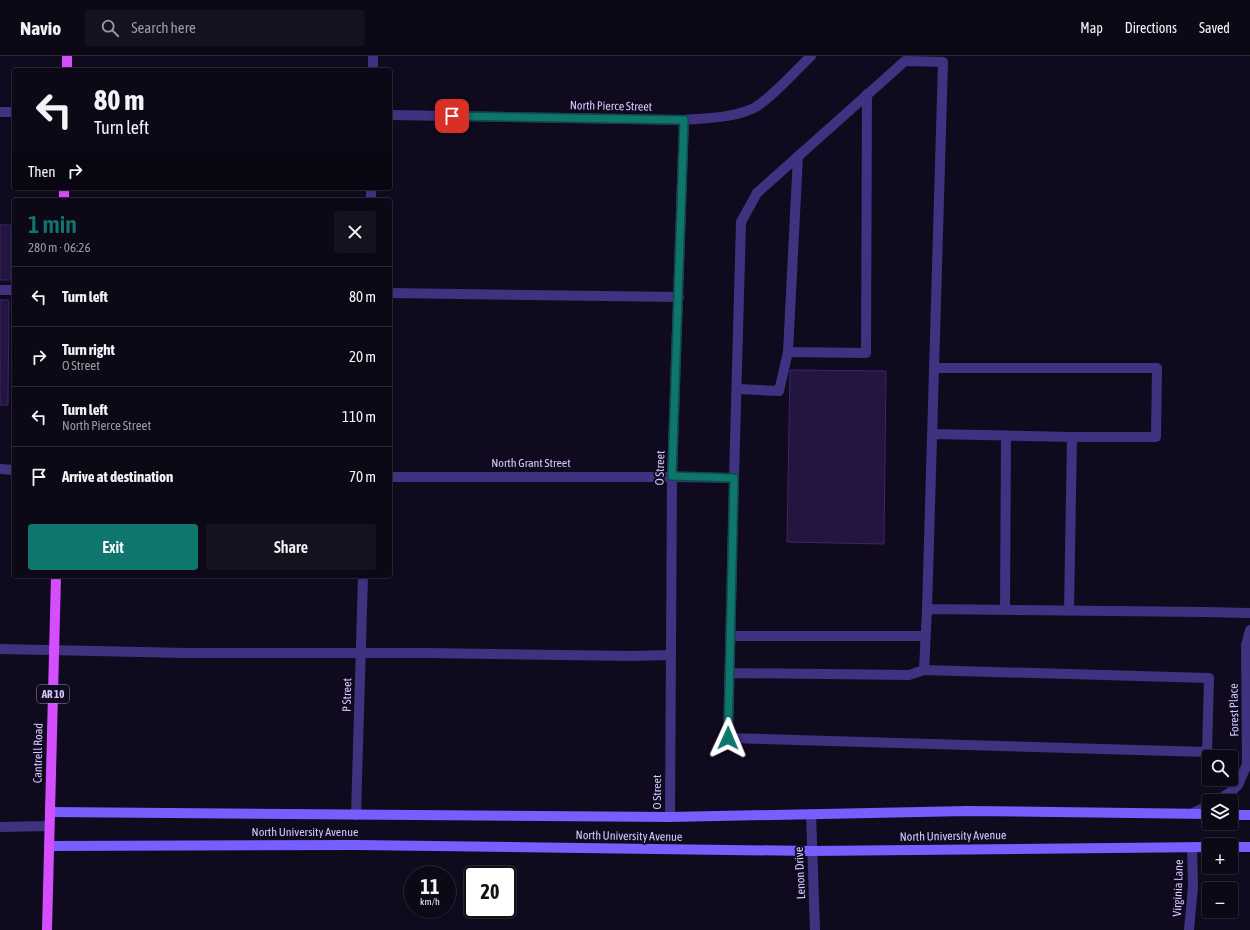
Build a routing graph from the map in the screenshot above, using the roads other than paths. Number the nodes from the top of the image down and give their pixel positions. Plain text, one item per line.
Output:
1 (67, 56) edge
2 (373, 56) edge
3 (811, 56) edge
4 (943, 59) edge
5 (67, 68) edge
6 (373, 68) edge
7 (867, 94) junction
8 (0, 112) edge
9 (12, 112) edge
10 (392, 115) edge
11 (684, 120) junction
12 (798, 156) junction
13 (0, 290) edge
14 (12, 290) edge
15 (392, 293) edge
16 (679, 297) junction
17 (788, 352) junction
18 (934, 368) junction
19 (737, 389) junction
20 (932, 434) junction
21 (1006, 436) junction
22 (1072, 438) junction
23 (0, 469) edge
24 (12, 470) edge
25 (672, 476) junction
26 (392, 477) edge
27 (734, 478) junction
28 (56, 578) edge
29 (363, 578) edge
30 (927, 609) junction
31 (1005, 610) junction
32 (1069, 611) junction
33 (1250, 613) edge
34 (1250, 630) edge
35 (731, 636) junction
36 (925, 636) junction
37 (0, 649) edge
38 (54, 650) junction
39 (361, 653) junction
40 (671, 655) junction
41 (924, 670) junction
42 (730, 673) junction
43 (1228, 794) edge
44 (1202, 808) edge
45 (50, 812) junction
46 (1193, 813) junction
47 (811, 814) junction
48 (1202, 814) edge
49 (1238, 814) edge
50 (356, 815) junction
51 (1250, 815) edge
52 (670, 817) junction
53 (49, 826) junction
54 (0, 827) edge
55 (49, 846) junction
56 (1192, 847) junction
57 (1202, 847) edge
58 (1238, 847) edge
59 (1250, 847) edge
60 (811, 851) junction
61 (47, 930) edge
62 (815, 930) edge
63 (1189, 930) edge

1 - 5 main road
2 - 6 street
3 - 11 street, North Pierce Street
4 - 7 street
4 - 18 street
7 - 12 street
7 - 17 street
8 - 9 street
10 - 11 street, North Pierce Street
11 - 16 street, O Street
12 - 17 street
12 - 19 street
13 - 14 street
15 - 16 street
16 - 25 street, O Street
17 - 19 street
18 - 20 street
18 - 22 street
19 - 27 street
20 - 21 street
20 - 30 street
21 - 22 street
21 - 31 street
22 - 32 street
23 - 24 street
25 - 26 street, North Grant Street
25 - 27 street, North Grant Street
25 - 40 street, O Street
27 - 35 street
28 - 38 main road, Cantrell Road / AR 10
29 - 39 street, P Street
30 - 31 street
30 - 36 street
31 - 32 street
32 - 33 street
34 - 43 street, Forest Place
35 - 36 street
35 - 42 street
36 - 41 street
37 - 38 street
38 - 39 street
38 - 45 main road, Cantrell Road / AR 10
39 - 40 street
39 - 50 street, P Street
40 - 52 street, O Street
41 - 42 street
41 - 42 street
44 - 46 street
45 - 50 main road, North University Avenue
45 - 53 main road, Cantrell Road / AR 10
46 - 47 main road, North University Avenue
46 - 48 main road, North University Avenue
47 - 52 main road, North University Avenue
47 - 60 street, Lenon Drive
49 - 51 main road
50 - 52 main road, North University Avenue
53 - 54 street
53 - 55 main road, Cantrell Road / AR 10
55 - 60 main road, North University Avenue
55 - 61 main road, Cantrell Road / AR 10
56 - 57 main road, North University Avenue
56 - 60 main road, North University Avenue
56 - 63 street, Virginia Lane
58 - 59 main road
60 - 62 street, Lenon Drive

